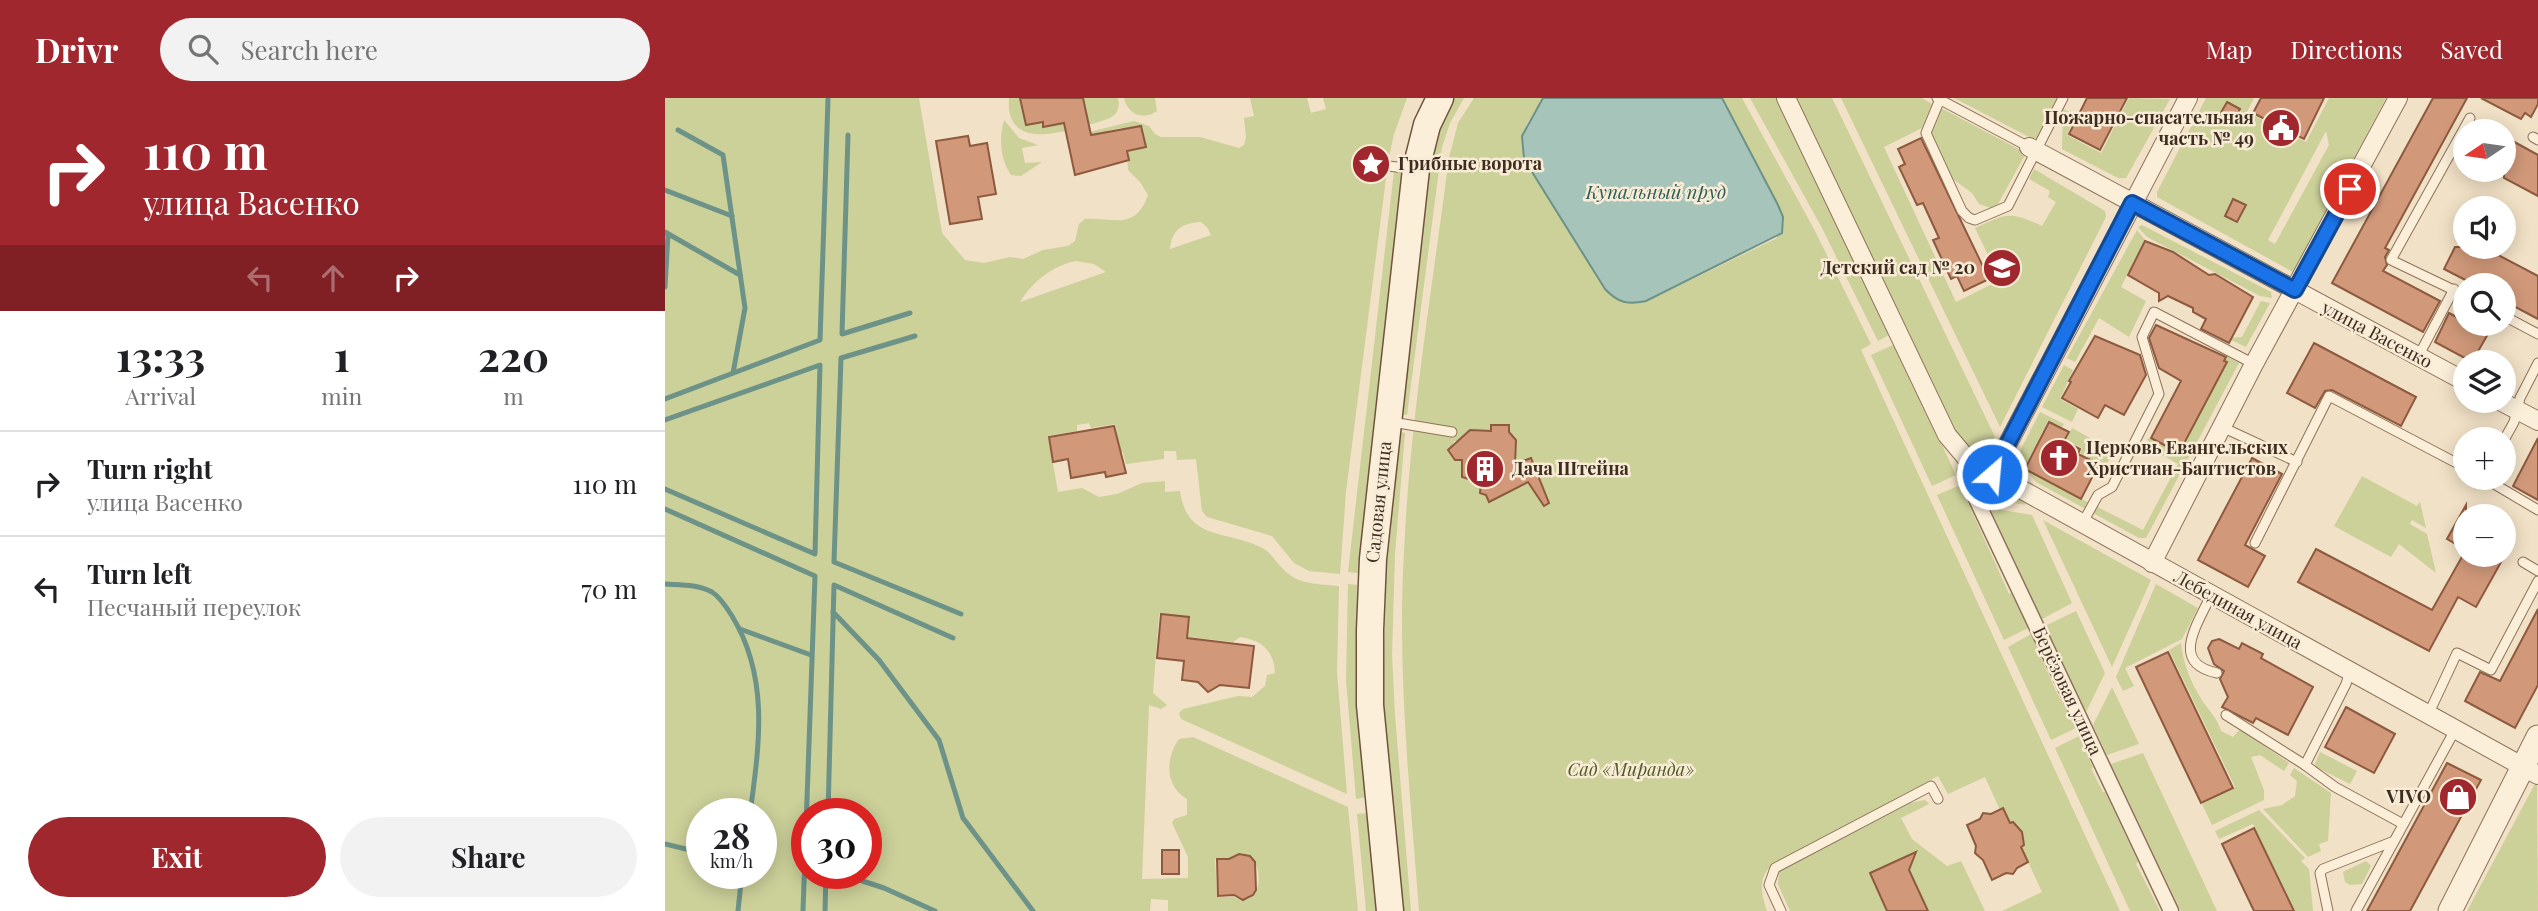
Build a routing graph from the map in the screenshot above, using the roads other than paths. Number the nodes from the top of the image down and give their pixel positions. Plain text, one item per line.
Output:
1 (1440, 98) edge
2 (1786, 98) edge
3 (2063, 98) edge
4 (2188, 98) edge
5 (2398, 98) edge
6 (1938, 99) edge
7 (2470, 118) dead end
8 (2032, 149) junction
9 (1371, 164) dead end
10 (1416, 169) junction
11 (2132, 203) junction
12 (2453, 289) joint
13 (2295, 290) junction
14 (2516, 322) edge
15 (2538, 334) edge
16 (2418, 357) junction
17 (2538, 363) edge
18 (2254, 364) junction
19 (2453, 375) edge
20 (2516, 410) joint
21 (1388, 421) junction
22 (2538, 421) edge
23 (2222, 427) junction
24 (1452, 432) dead end
25 (2453, 461) edge
26 (2297, 462) junction
27 (1965, 471) dead end
28 (1992, 474) junction
29 (2504, 490) edge
30 (2538, 510) edge
31 (2082, 524) junction
32 (2255, 543) dead end
33 (2523, 562) dead end
34 (2152, 563) junction
35 (2538, 571) edge
36 (2538, 581) edge
37 (2211, 596) junction
38 (2350, 671) junction
39 (2217, 673) dead end
40 (2227, 715) dead end
41 (2428, 715) junction
42 (2455, 730) junction
43 (2538, 737) edge
44 (2305, 765) junction
45 (2531, 771) edge
46 (1938, 799) dead end
47 (2403, 824) junction
48 (2393, 841) junction
49 (1390, 911) edge
50 (1781, 911) edge
51 (2171, 911) edge
52 (2328, 911) edge
53 (2355, 911) edge
54 (2450, 911) edge

1 - 10 main road, Садовая улица
2 - 28 street, Лебединая улица
3 - 8 lane
4 - 11 street
5 - 13 street
6 - 8 lane
6 - 8 lane
7 - 12 lane
8 - 11 street, улица Васенко
9 - 10 lane
10 - 21 main road, Садовая улица
11 - 13 street, улица Васенко
11 - 28 street
12 - 16 lane
13 - 16 street, улица Васенко
13 - 18 street
14 - 15 lane
16 - 19 street, улица Васенко
17 - 20 lane
18 - 23 street
18 - 31 lane
20 - 22 street
21 - 24 lane
21 - 49 main road, Садовая улица
23 - 26 lane
23 - 34 street
25 - 26 lane
26 - 32 lane
27 - 51 street, Берёзовая улица
28 - 31 street, Лебединая улица
29 - 30 lane
31 - 34 street, Лебединая улица
33 - 35 lane
34 - 37 street, Лебединая улица
36 - 41 lane
37 - 38 street, Лебединая улица
37 - 39 lane
38 - 41 street, Лебединая улица
38 - 44 lane
40 - 44 lane
41 - 42 street, Лебединая улица
42 - 45 street, Лебединая улица
42 - 47 lane
43 - 45 street
44 - 47 lane
45 - 54 street
46 - 50 lane
47 - 48 lane
48 - 52 lane
48 - 53 lane

